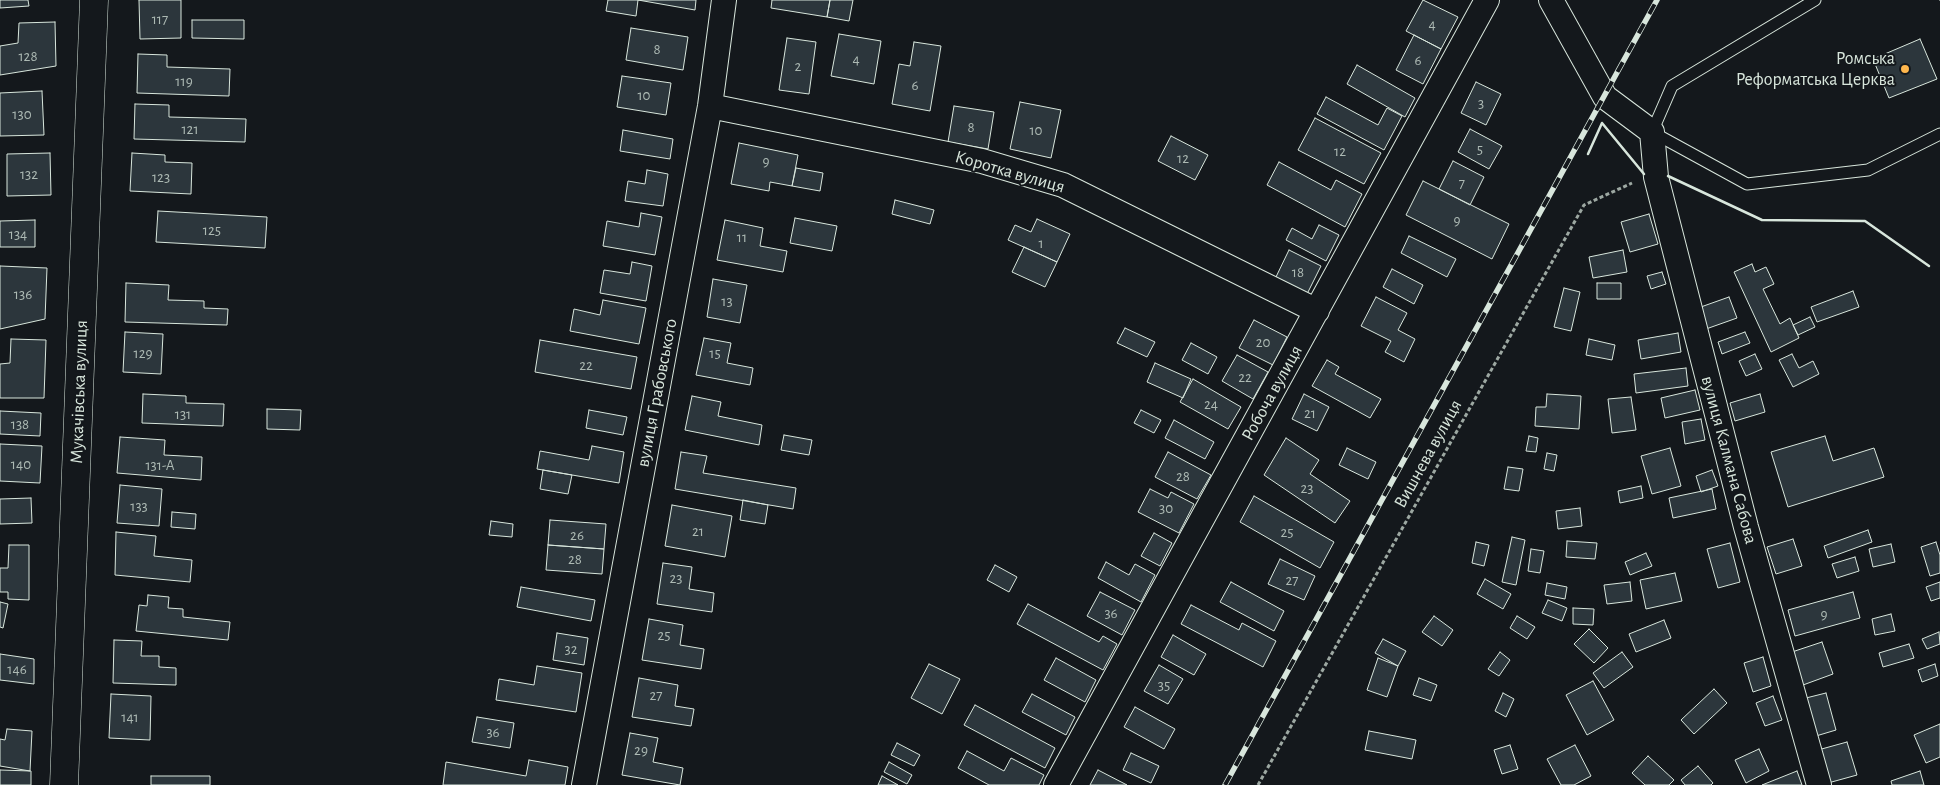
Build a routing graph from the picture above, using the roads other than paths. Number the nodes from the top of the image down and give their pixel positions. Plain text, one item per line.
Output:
1 (94, 0) edge
2 (724, 0) edge
3 (1487, 0) edge
4 (1551, 0) edge
5 (1814, 0) edge
6 (710, 106) junction
7 (1652, 132) junction
8 (1940, 134) edge
9 (1317, 311) junction
10 (64, 785) edge
11 (584, 785) edge
12 (1056, 785) edge
13 (1819, 785) edge

1 - 10 highway, Мукачівська вулиця
2 - 6 street, вулиця Грабовського
3 - 9 street, Робоча вулиця
4 - 7 street
5 - 7 lane
6 - 9 street, Коротка вулиця
6 - 11 street, вулиця Грабовського
7 - 8 lane
7 - 13 street, вулиця Калмана Сабова
9 - 12 street, Робоча вулиця

